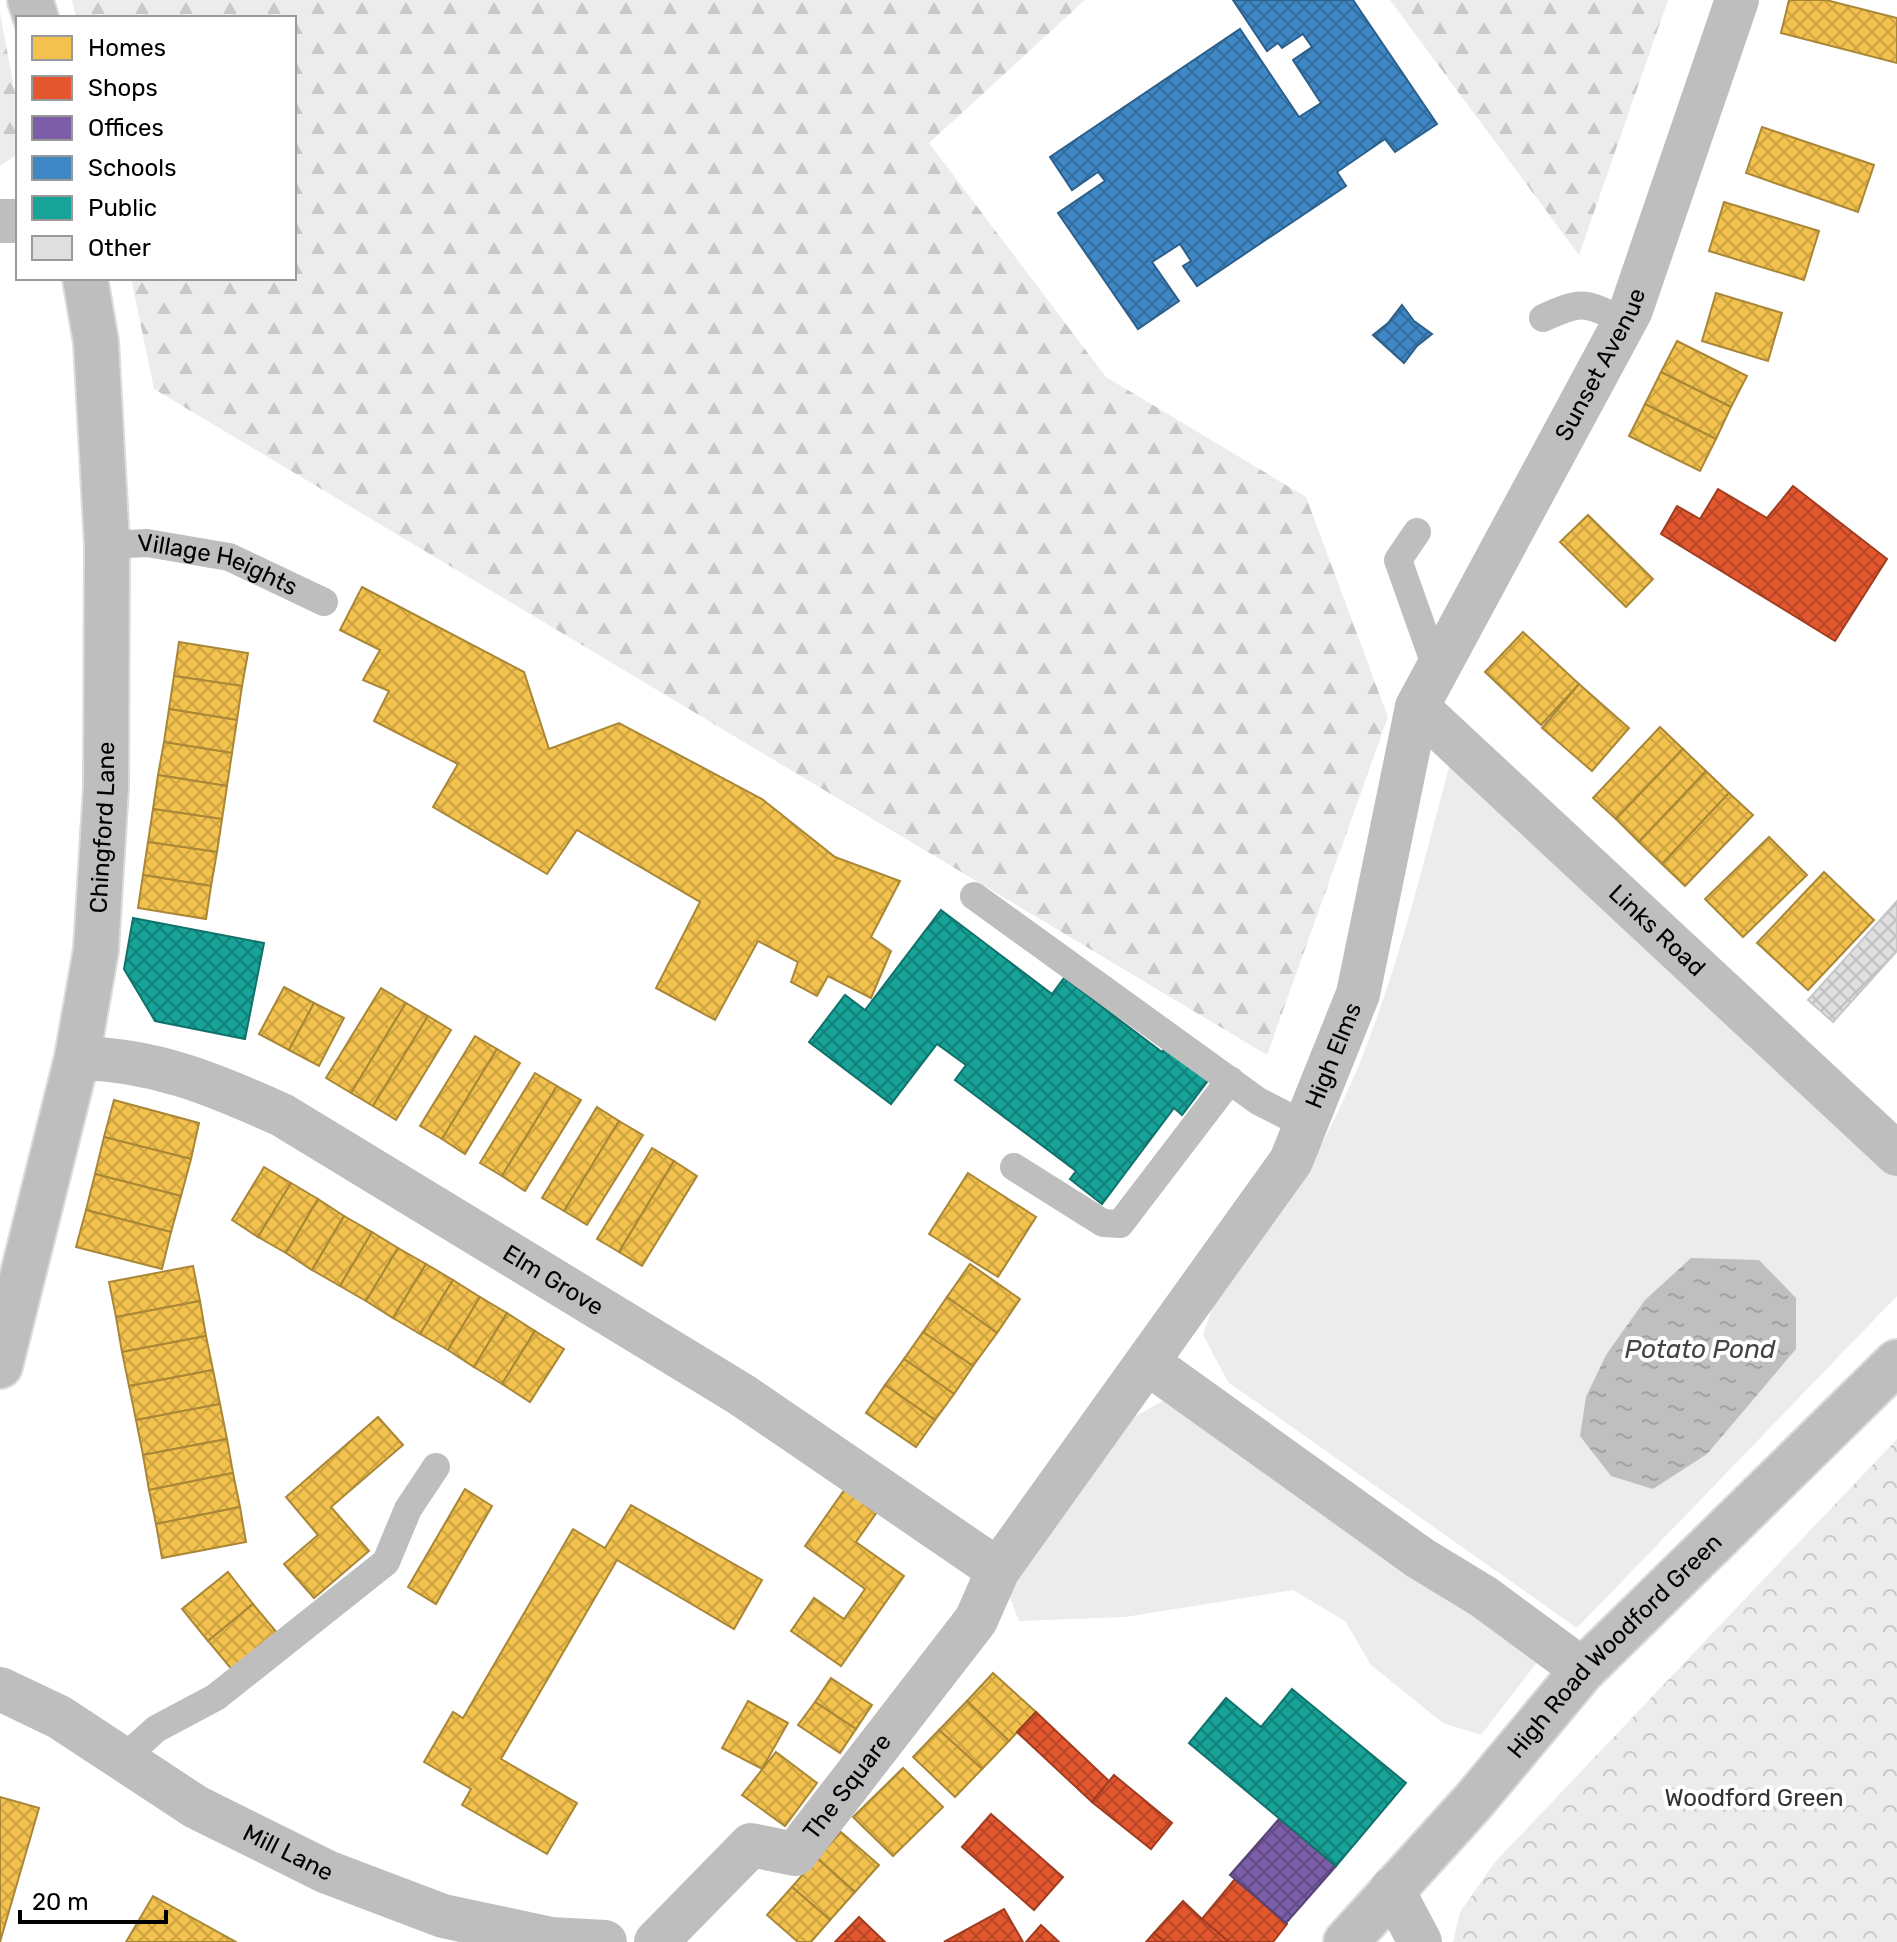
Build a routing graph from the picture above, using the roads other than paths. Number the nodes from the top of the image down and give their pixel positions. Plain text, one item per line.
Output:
1 (1737, 0) edge
2 (85, 280) edge
3 (1543, 318) dead end
4 (1625, 321) junction
5 (1417, 532) dead end
6 (107, 545) junction
7 (324, 602) dead end
8 (1427, 688) junction
9 (974, 896) dead end
10 (77, 1058) junction
11 (1230, 1080) junction
12 (1305, 1125) junction
13 (1897, 1154) edge
14 (1014, 1167) dead end
15 (1897, 1362) edge
16 (1148, 1363) junction
17 (0, 1366) edge
18 (436, 1467) dead end
19 (998, 1570) junction
20 (1583, 1670) junction
21 (0, 1689) edge
22 (124, 1758) junction
23 (1392, 1889) junction
24 (438, 1929) edge
25 (605, 1942) edge
26 (656, 1942) edge
27 (1346, 1942) edge
28 (1420, 1942) edge

1 - 4 street, Sunset Avenue
2 - 6 street, Chingford Lane
3 - 4 lane
4 - 8 street, Sunset Avenue
5 - 8 lane
6 - 7 lane, Village Heights
6 - 10 street, Chingford Lane
8 - 12 street, High Elms
8 - 13 street, Links Road
9 - 11 lane
10 - 17 street, Chingford Lane
10 - 19 street, Elm Grove
11 - 12 lane
11 - 14 lane
12 - 16 street, High Elms
15 - 20 street, High Road Woodford Green
16 - 19 street, High Elms
16 - 20 street
18 - 22 lane
19 - 26 street, The Square
20 - 23 street, High Road Woodford Green
21 - 22 street, Mill Lane
22 - 24 street, Mill Lane
23 - 27 street, High Road Woodford Green
23 - 28 street
24 - 25 street, Mill Lane

